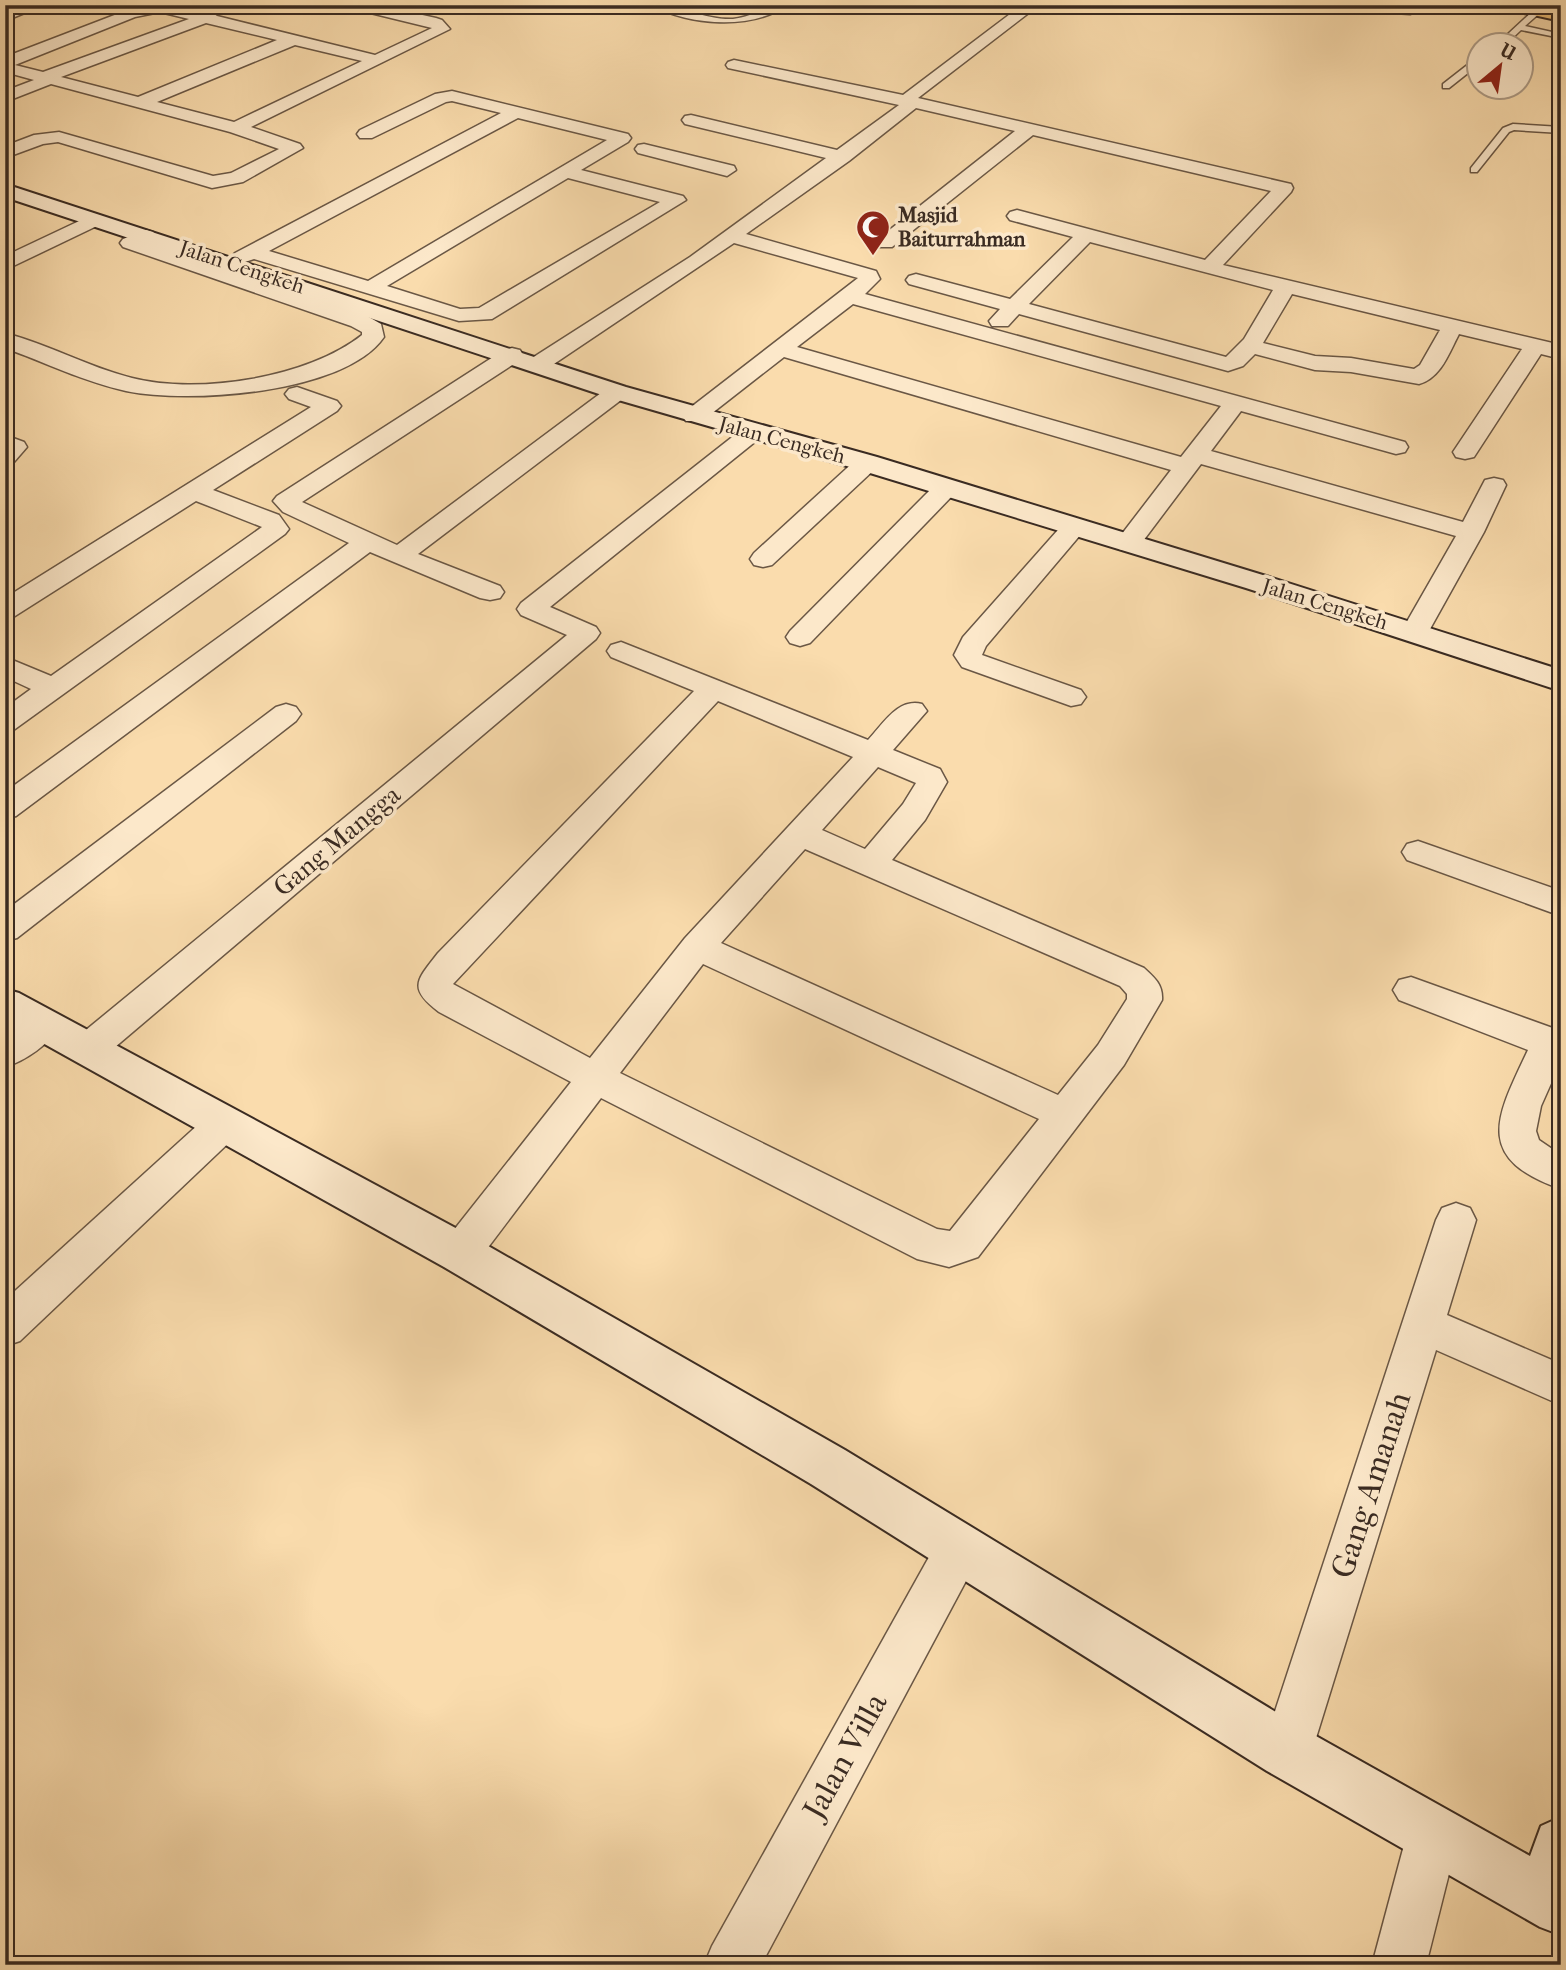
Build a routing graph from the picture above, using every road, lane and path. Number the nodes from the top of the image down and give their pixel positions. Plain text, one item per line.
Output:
1 (37, 5) edge
2 (355, 5) edge
3 (654, 5) edge
4 (784, 5) edge
5 (1032, 5) edge
6 (1430, 5) edge
7 (1511, 5) edge
8 (226, 9) dead end
9 (1538, 11) junction
10 (1381, 12) dead end
11 (5, 16) edge
12 (1561, 16) edge
13 (207, 17) junction
14 (1522, 28) junction
15 (1517, 32) edge
16 (1561, 36) edge
17 (295, 39) junction
18 (377, 60) junction
19 (5, 65) edge
20 (734, 65) dead end
21 (1464, 72) edge
22 (44, 77) junction
23 (1446, 86) dead end
24 (5, 89) edge
25 (5, 96) edge
26 (908, 101) junction
27 (141, 102) junction
28 (516, 112) junction
29 (691, 120) dead end
30 (236, 128) junction
31 (1028, 130) junction
32 (1561, 130) edge
33 (366, 134) dead end
34 (775, 141) junction
35 (644, 149) dead end
36 (5, 153) edge
37 (843, 157) junction
38 (1474, 170) dead end
39 (566, 172) junction
40 (5, 190) edge
41 (1017, 216) dead end
42 (88, 224) junction
43 (1140, 233) dead end
44 (1087, 234) junction
45 (730, 236) junction
46 (138, 239) junction
47 (885, 243) dead end
48 (241, 258) junction
49 (1215, 260) junction
50 (5, 264) edge
51 (916, 280) dead end
52 (1286, 286) junction
53 (370, 288) junction
54 (849, 296) junction
55 (1015, 307) junction
56 (5, 321) edge
57 (1453, 326) junction
58 (986, 335) junction
59 (5, 340) edge
60 (1250, 346) junction
61 (1535, 346) junction
62 (779, 349) junction
63 (1561, 352) edge
64 (512, 355) junction
65 (537, 365) junction
66 (198, 391) junction
67 (617, 392) junction
68 (297, 394) dead end
69 (1236, 402) junction
70 (694, 415) junction
71 (752, 432) junction
72 (5, 442) edge
73 (1396, 447) dead end
74 (1465, 452) dead end
75 (5, 457) edge
76 (1189, 460) junction
77 (867, 463) junction
78 (1494, 485) dead end
79 (946, 488) junction
80 (194, 491) junction
81 (1074, 527) junction
82 (1471, 533) junction
83 (367, 542) junction
84 (1128, 543) junction
85 (399, 556) junction
86 (763, 559) dead end
87 (490, 592) dead end
88 (5, 610) edge
89 (1415, 632) junction
90 (800, 637) dead end
91 (621, 651) dead end
92 (5, 666) edge
93 (1561, 681) edge
94 (53, 688) junction
95 (714, 688) junction
96 (1071, 697) dead end
97 (912, 711) dead end
98 (286, 714) dead end
99 (5, 722) edge
100 (873, 754) junction
101 (5, 808) edge
102 (801, 834) junction
103 (1418, 852) dead end
104 (870, 865) junction
105 (1561, 904) edge
106 (5, 929) edge
107 (697, 947) junction
108 (1412, 990) dead end
109 (18, 1027) edge
110 (1555, 1044) edge
111 (88, 1049) junction
112 (594, 1077) junction
113 (1064, 1114) junction
114 (224, 1124) junction
115 (1561, 1173) edge
116 (1456, 1220) dead end
117 (460, 1253) junction
118 (1422, 1324) junction
119 (5, 1327) edge
120 (1561, 1385) edge
121 (959, 1548) junction
122 (1287, 1751) junction
123 (1433, 1834) junction
124 (1561, 1846) edge
125 (1556, 1904) edge
126 (731, 1965) edge
127 (1399, 1965) edge

1 - 11 street
2 - 18 street
3 - 4 lane
5 - 26 street
6 - 10 lane
7 - 9 highway
8 - 13 street
9 - 12 highway
9 - 14 lane
13 - 17 street
13 - 19 street
13 - 22 street
14 - 15 lane
14 - 16 lane
17 - 18 street
17 - 27 street
18 - 30 street
19 - 22 street
20 - 26 street
21 - 23 lane
22 - 24 street
22 - 25 street
22 - 27 street
26 - 31 street
26 - 37 street
27 - 30 street
28 - 33 street
28 - 39 street
28 - 48 street
29 - 34 street
30 - 36 street
31 - 47 street
31 - 49 street
32 - 38 lane
34 - 35 street
34 - 37 street
37 - 45 street
39 - 53 street
39 - 53 street
40 - 42 street, Jalan Cengkeh
41 - 44 street
42 - 46 street, Jalan Cengkeh
42 - 50 street
43 - 49 street
44 - 49 street
44 - 55 street
45 - 54 street
45 - 65 street
46 - 48 street, Jalan Cengkeh
46 - 66 street
48 - 53 street
48 - 64 street, Jalan Cengkeh
49 - 52 street
51 - 55 street
52 - 57 street
52 - 60 street
54 - 58 street
54 - 62 street
55 - 58 street
55 - 60 street
56 - 66 street
57 - 60 street
57 - 61 street
58 - 69 street
59 - 66 street
61 - 63 street
61 - 74 street
62 - 70 street
62 - 76 street
64 - 65 street, Jalan Cengkeh
64 - 83 street
65 - 67 street, Jalan Cengkeh
67 - 70 street, Jalan Cengkeh
67 - 85 street
68 - 80 street
69 - 73 street
69 - 76 street
70 - 71 street, Jalan Cengkeh
71 - 77 street, Jalan Cengkeh
71 - 111 street, Gang Mangga
72 - 75 street
76 - 82 street
76 - 84 street
77 - 79 street, Jalan Cengkeh
77 - 86 street
78 - 82 street
79 - 81 street, Jalan Cengkeh
79 - 90 street
80 - 88 street
80 - 94 street
81 - 84 street, Jalan Cengkeh
81 - 96 street
82 - 89 street
83 - 85 street
83 - 101 street
84 - 89 street, Jalan Cengkeh
85 - 87 street
89 - 93 street, Jalan Cengkeh
91 - 95 street
92 - 94 street
94 - 99 street
95 - 100 street
95 - 112 street
97 - 100 street
98 - 106 street
100 - 102 street
100 - 104 street
102 - 104 street
102 - 107 street
103 - 105 street
104 - 113 street
107 - 112 street
107 - 113 street
108 - 110 street
109 - 111 street
110 - 115 street
111 - 114 street
112 - 113 street
112 - 117 street
114 - 117 street
114 - 119 street
116 - 118 street, Gang Amanah
117 - 121 street
118 - 120 street
118 - 122 street, Gang Amanah
121 - 122 street
121 - 126 street, Jalan Villa
122 - 123 street
123 - 125 street
123 - 127 street
124 - 125 street

